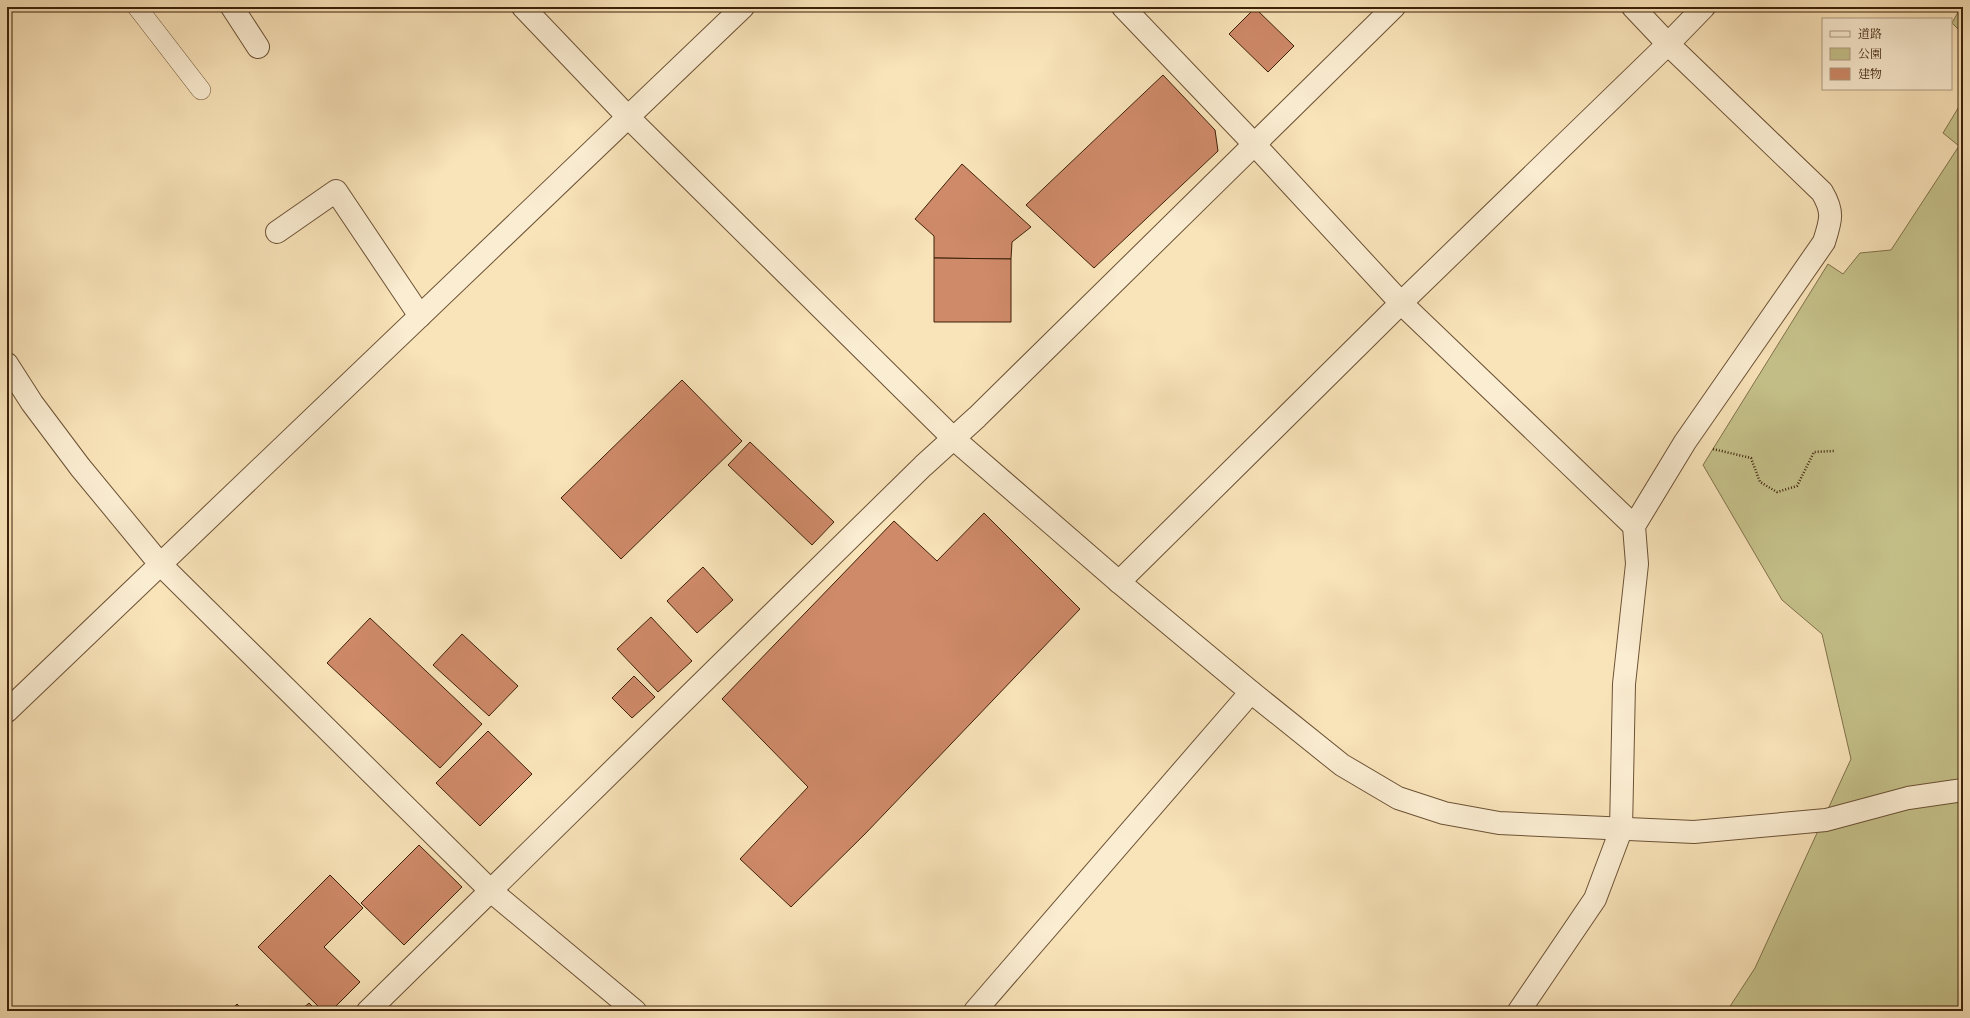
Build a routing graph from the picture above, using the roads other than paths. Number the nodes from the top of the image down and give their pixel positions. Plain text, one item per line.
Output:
1 (137, 7) edge
2 (232, 7) edge
3 (523, 7) edge
4 (743, 7) edge
5 (1123, 7) edge
6 (1394, 7) edge
7 (1633, 7) edge
8 (1704, 7) edge
9 (1668, 44) junction
10 (258, 47) dead end
11 (201, 90) dead end
12 (629, 118) junction
13 (1255, 145) junction
14 (277, 232) dead end
15 (1401, 303) junction
16 (420, 316) junction
17 (7, 364) edge
18 (954, 439) junction
19 (1634, 526) junction
20 (160, 564) junction
21 (1120, 582) junction
22 (1251, 692) junction
23 (7, 711) edge
24 (1963, 790) edge
25 (1621, 830) junction
26 (491, 891) junction
27 (368, 1011) edge
28 (635, 1011) edge
29 (975, 1011) edge
30 (1519, 1011) edge

1 - 11 lane
2 - 10 street
3 - 12 street
4 - 12 street
5 - 13 street
6 - 13 street
7 - 9 street
8 - 9 street
9 - 15 street
9 - 19 street
12 - 16 street
12 - 18 street
13 - 15 street
13 - 18 street
14 - 16 street
15 - 19 street
15 - 21 street
16 - 20 street
17 - 20 street
18 - 21 street
18 - 26 street
19 - 25 street
20 - 23 street
20 - 26 street
21 - 22 street
22 - 25 street
22 - 29 street
24 - 25 street
25 - 30 street
26 - 27 street
26 - 28 street

